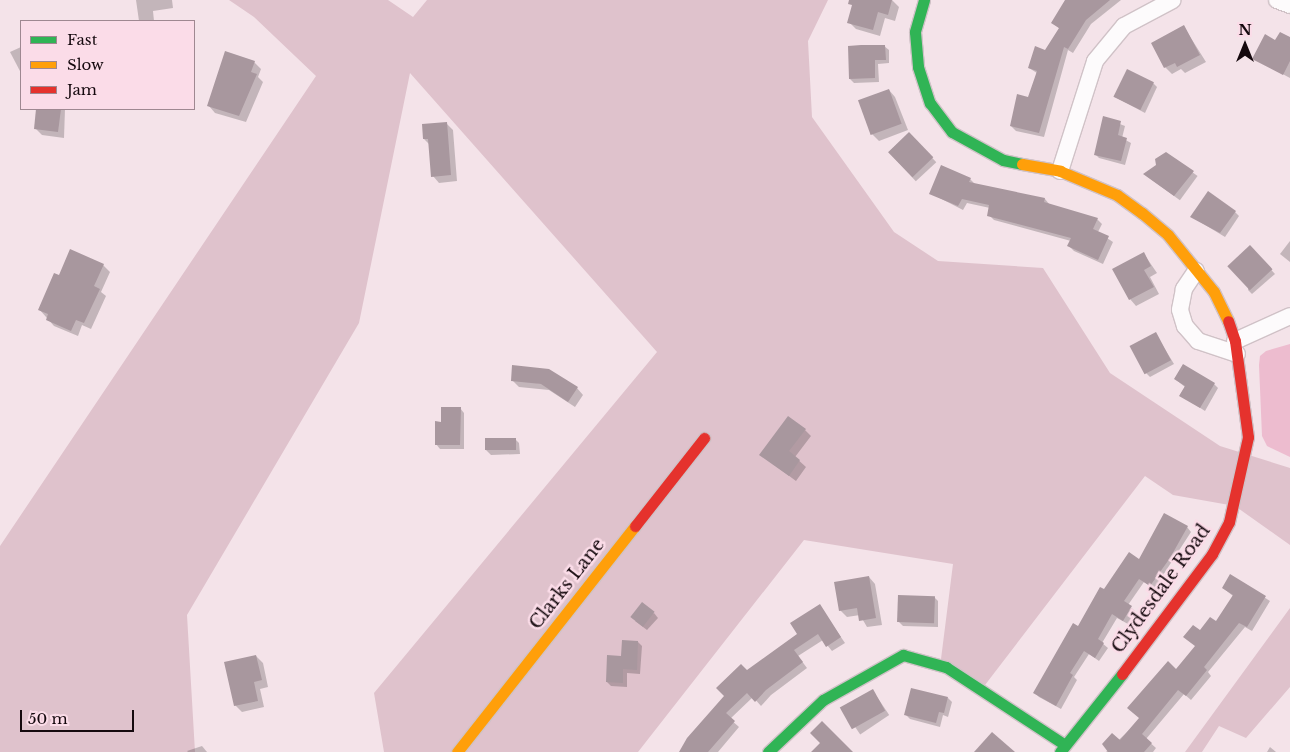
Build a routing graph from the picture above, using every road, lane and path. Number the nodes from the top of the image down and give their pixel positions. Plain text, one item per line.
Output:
1 (924, 0) edge
2 (1174, 0) edge
3 (1277, 0) edge
4 (1290, 5) edge
5 (1060, 171) junction
6 (1196, 271) junction
7 (1290, 316) edge
8 (1236, 348) junction
9 (704, 438) dead end
10 (1063, 748) edge
11 (457, 752) edge
12 (768, 752) edge

1 - 5 street, Clydesdale Road
2 - 5 street
3 - 4 street
5 - 6 street, Clydesdale Road
6 - 8 street, Clydesdale Road
6 - 8 street
7 - 8 street
8 - 10 street, Clydesdale Road
9 - 11 street, Clarks Lane
10 - 12 street

